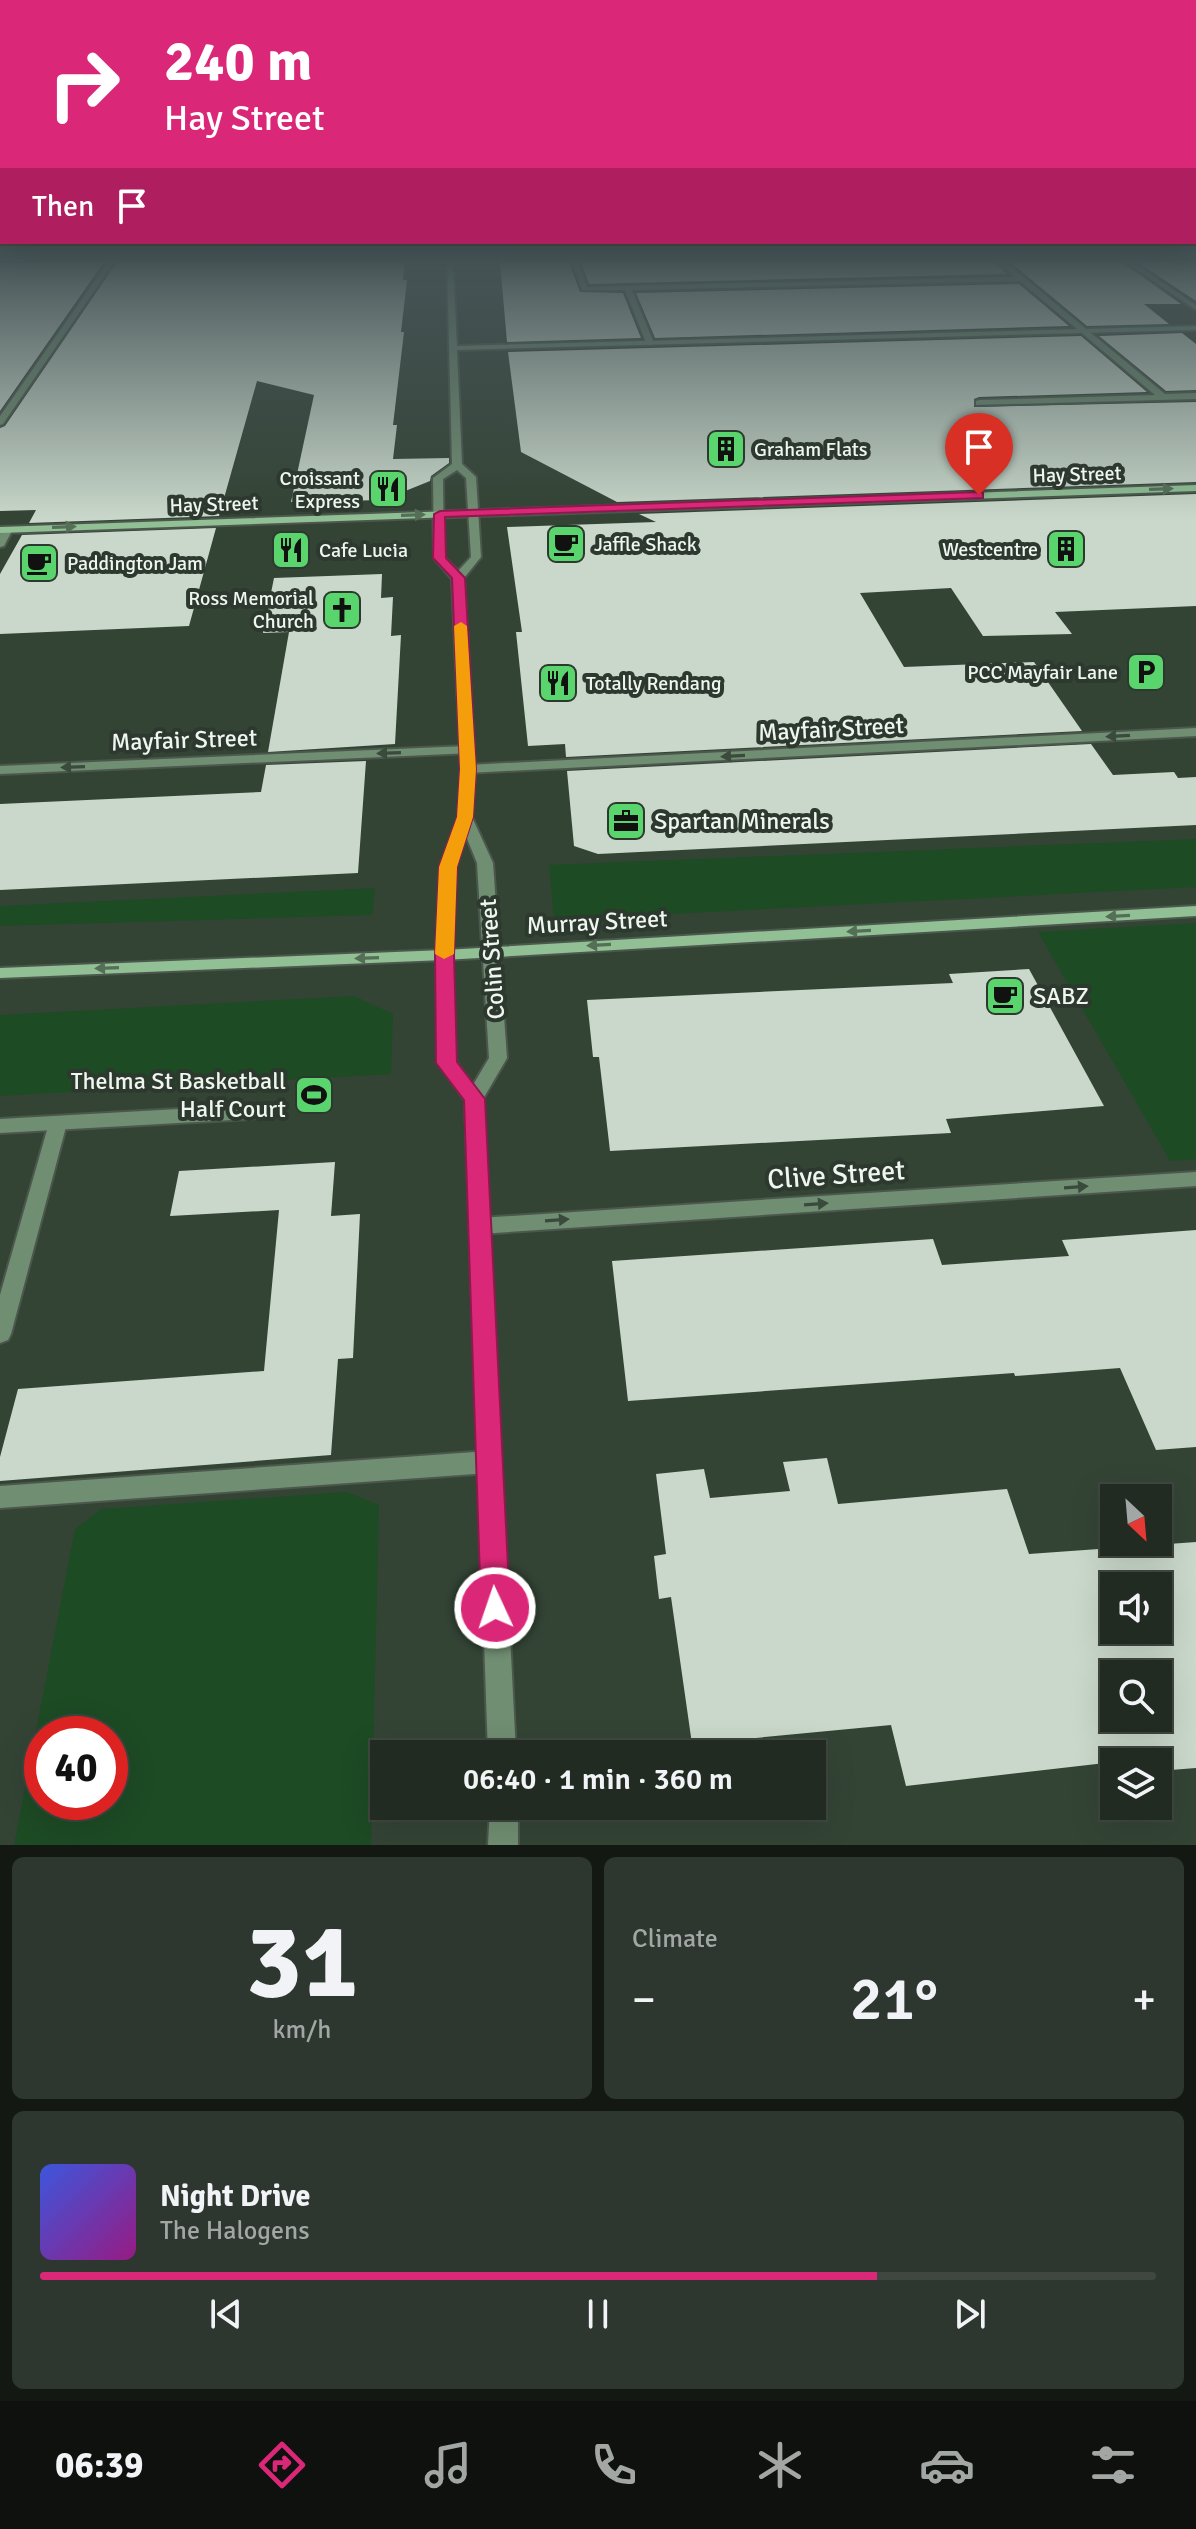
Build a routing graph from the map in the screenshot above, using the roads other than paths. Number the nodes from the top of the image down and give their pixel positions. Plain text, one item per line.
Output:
1 (51, 348) edge
2 (453, 348) edge
3 (1105, 348) edge
4 (1196, 396) edge
5 (1163, 397) junction
6 (979, 403) dead end
7 (0, 422) edge
8 (457, 465) junction
9 (1196, 488) edge
10 (475, 513) junction
11 (440, 514) junction
12 (4, 530) edge
13 (0, 544) edge
14 (458, 578) junction
15 (1196, 732) edge
16 (467, 750) junction
17 (468, 769) junction
18 (0, 770) edge
19 (465, 817) junction
20 (1196, 911) edge
21 (491, 952) junction
22 (444, 955) junction
23 (0, 973) edge
24 (474, 1099) junction
25 (250, 1112) dead end
26 (58, 1123) junction
27 (0, 1126) edge
28 (1196, 1179) edge
29 (479, 1226) junction
30 (0, 1334) edge
31 (489, 1462) junction
32 (0, 1497) edge
33 (501, 1740) edge
34 (504, 1820) edge
35 (503, 1845) edge

1 - 7 street
2 - 8 street
3 - 5 street
4 - 5 street
5 - 6 street
8 - 10 street
8 - 11 street, Colin Street
10 -> 9 main road, Hay Street
10 - 11 main road, Hay Street
10 - 14 street
12 -> 11 main road, Hay Street
11 - 14 street, Colin Street
12 - 13 street
14 - 16 street, Colin Street
15 -> 17 street, Mayfair Street
16 - 17 street, Colin Street
16 -> 18 street, Mayfair Street
17 - 19 street, Colin Street
19 - 21 street, Colin Street
19 - 22 street, Colin Street
20 -> 21 main road, Murray Street
21 - 22 main road, Murray Street
21 - 24 street, Colin Street
22 -> 23 main road, Murray Street
22 - 24 street, Colin Street
24 - 29 street
25 - 26 street
26 - 27 street
26 - 30 street
29 -> 28 street, Clive Street
29 - 31 street
31 - 32 street
31 - 33 street
34 - 35 street

